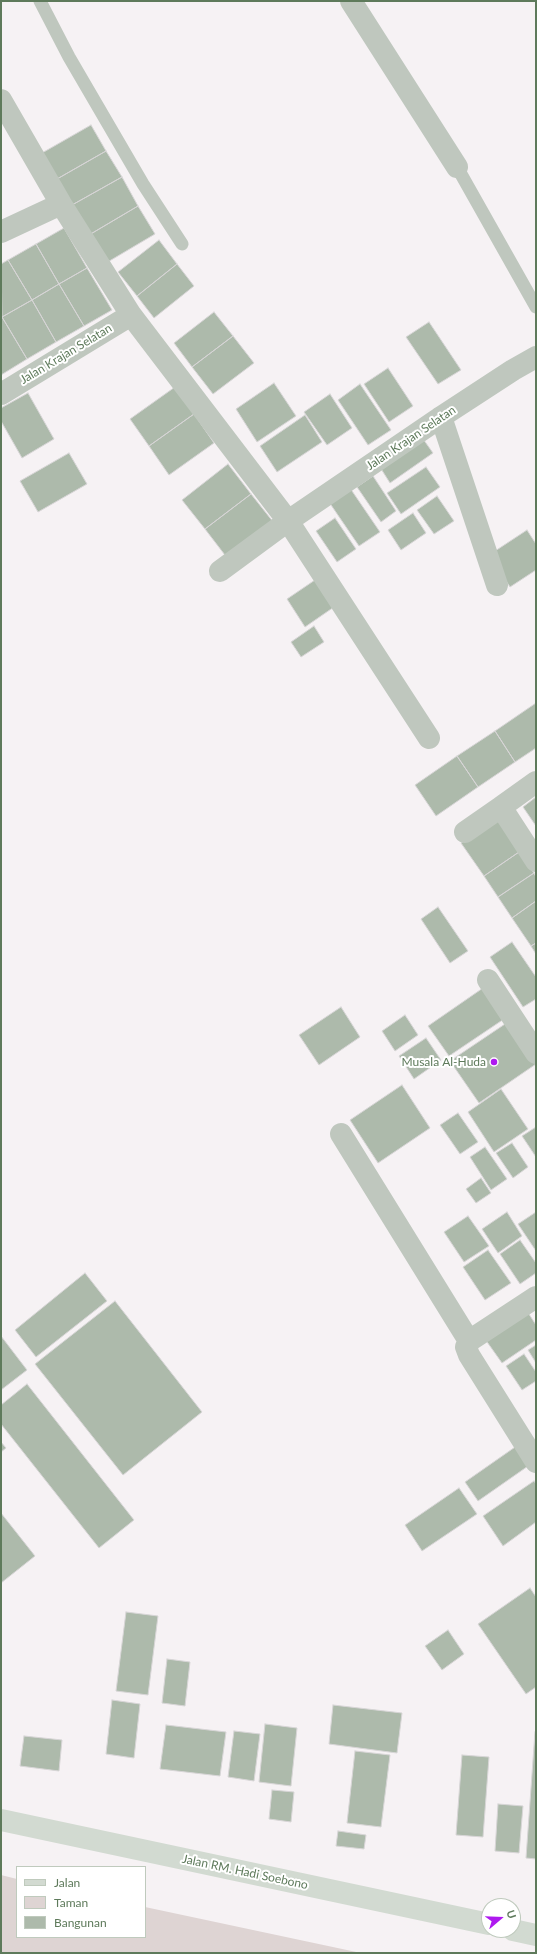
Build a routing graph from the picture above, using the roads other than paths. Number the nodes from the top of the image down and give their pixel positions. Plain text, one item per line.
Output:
1 (40, 1) edge
2 (351, 1) edge
3 (1, 100) edge
4 (457, 167) joint
5 (61, 204) junction
6 (1, 232) edge
7 (182, 244) dead end
8 (536, 307) edge
9 (131, 315) junction
10 (536, 357) edge
11 (1, 394) edge
12 (441, 417) junction
13 (288, 521) junction
14 (220, 571) dead end
15 (497, 585) dead end
16 (430, 738) dead end
17 (536, 782) edge
18 (501, 807) junction
19 (464, 832) dead end
20 (536, 861) edge
21 (488, 980) dead end
22 (536, 1053) edge
23 (341, 1134) dead end
24 (536, 1297) edge
25 (469, 1341) junction
26 (536, 1462) edge
27 (1, 1820) edge
28 (481, 1922) edge
29 (521, 1931) edge
30 (536, 1934) edge

1 - 7 lane
2 - 4 street
3 - 5 street
4 - 8 lane
5 - 6 street
5 - 9 street
9 - 11 street, Jalan Krajan Selatan
9 - 13 street
10 - 12 street, Jalan Krajan Selatan
12 - 13 street, Jalan Krajan Selatan
12 - 15 street
13 - 14 street, Jalan Krajan Selatan
13 - 16 street
17 - 18 street
18 - 19 street
18 - 20 street
21 - 22 street
23 - 25 street
24 - 25 street
25 - 26 street
27 - 28 main road, Jalan RM. Hadi Soebono
29 - 30 main road

